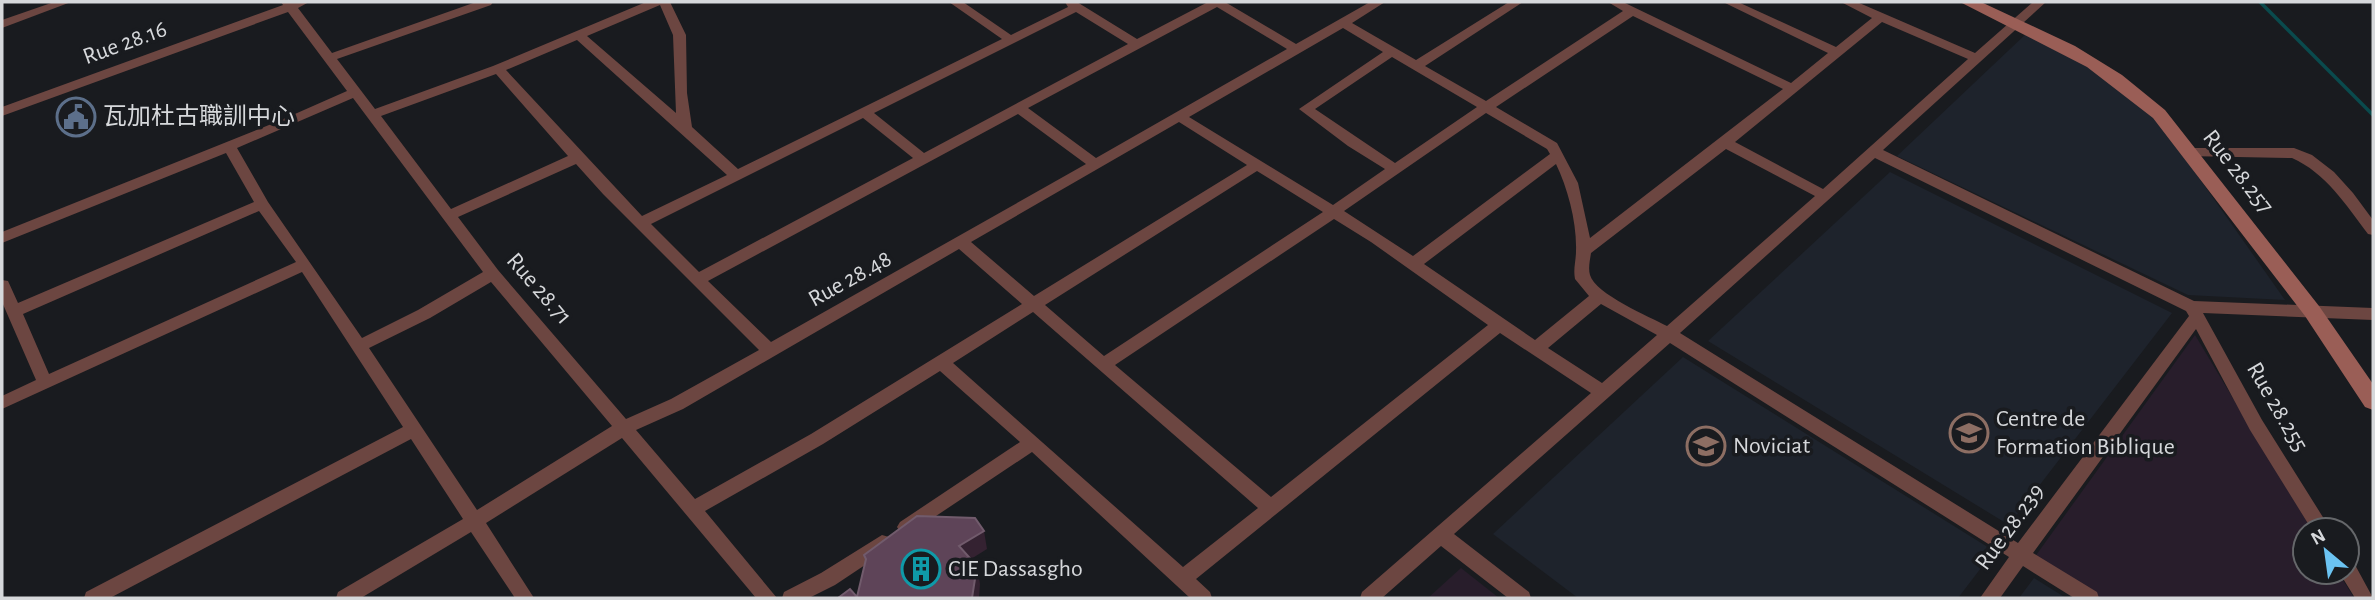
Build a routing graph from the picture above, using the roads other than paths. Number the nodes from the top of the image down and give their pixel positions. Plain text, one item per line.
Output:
1 (65, 2) edge
2 (486, 2) edge
3 (656, 2) edge
4 (664, 2) edge
5 (955, 2) edge
6 (1217, 2) edge
7 (1379, 2) edge
8 (1517, 2) edge
9 (1614, 2) edge
10 (1730, 2) edge
11 (1847, 2) edge
12 (1968, 2) edge
13 (2040, 2) edge
14 (294, 3) edge
15 (1073, 4) edge
16 (1632, 10) junction
17 (1881, 17) junction
18 (1343, 23) junction
19 (2017, 23) junction
20 (2, 24) edge
21 (579, 35) junction
22 (1011, 40) junction
23 (1136, 44) junction
24 (1296, 49) junction
25 (1393, 51) junction
26 (1838, 53) junction
27 (329, 58) junction
28 (1978, 59) junction
29 (1418, 65) junction
30 (498, 69) junction
31 (1793, 89) junction
32 (355, 92) junction
33 (1019, 108) junction
34 (1484, 108) junction
35 (2, 112) edge
36 (866, 114) junction
37 (372, 115) junction
38 (1180, 117) junction
39 (685, 127) junction
40 (1725, 143) junction
41 (229, 146) junction
42 (1875, 152) junction
43 (2191, 153) junction
44 (1558, 155) junction
45 (578, 157) junction
46 (922, 158) junction
47 (1097, 165) junction
48 (1257, 165) junction
49 (1393, 168) junction
50 (738, 177) junction
51 (1824, 195) junction
52 (262, 204) junction
53 (1334, 214) junction
54 (449, 215) junction
55 (641, 223) junction
56 (2373, 230) edge
57 (2, 239) edge
58 (962, 243) junction
59 (1584, 251) junction
60 (305, 264) junction
61 (1413, 264) junction
62 (493, 275) junction
63 (699, 279) junction
64 (2, 285) edge
65 (1600, 296) junction
66 (1033, 303) junction
67 (2312, 311) junction
68 (13, 312) junction
69 (2194, 312) junction
70 (2373, 314) edge
71 (1499, 325) junction
72 (1667, 333) junction
73 (360, 346) junction
74 (1536, 349) junction
75 (769, 350) junction
76 (940, 361) junction
77 (1104, 364) junction
78 (45, 383) junction
79 (1603, 392) junction
80 (2373, 401) edge
81 (2, 403) edge
82 (623, 428) junction
83 (414, 429) junction
84 (1032, 443) junction
85 (1270, 506) junction
86 (692, 509) junction
87 (2313, 516) edge
88 (475, 521) junction
89 (1441, 535) junction
90 (2021, 553) junction
91 (1182, 579) junction
92 (93, 598) edge
93 (345, 598) edge
94 (524, 598) edge
95 (768, 598) edge
96 (791, 598) edge
97 (1203, 598) edge
98 (1368, 598) edge
99 (1522, 598) edge
100 (1989, 598) edge
101 (2090, 598) edge

1 - 20 street
2 - 27 street
3 - 21 street
4 - 39 street
5 - 22 street
6 - 23 street
6 - 24 street
7 - 18 street, Rue 28.48
8 - 29 street
9 - 16 street
10 - 26 street
11 - 17 street
12 - 19 street, Rue 28.257
13 - 19 street
14 - 27 street, Rue 28.71
14 - 35 street, Rue 28.16
15 - 22 street
15 - 23 street
16 - 31 street
16 - 34 street
17 - 26 street
17 - 28 street
18 - 24 street, Rue 28.48
18 - 25 street
19 - 28 street
19 - 43 street, Rue 28.257
21 - 30 street
21 - 39 street
22 - 36 street
23 - 33 street
24 - 38 street, Rue 28.48
25 - 29 street
25 - 49 street
26 - 31 street
27 - 32 street, Rue 28.71
28 - 42 street
29 - 34 street
30 - 37 street
30 - 45 street
31 - 40 street
32 - 37 street, Rue 28.71
32 - 41 street
33 - 46 street
33 - 47 street
34 - 44 street
34 - 49 street
36 - 46 street
36 - 50 street
37 - 54 street, Rue 28.71
38 - 47 street, Rue 28.48
38 - 48 street
39 - 50 street
40 - 51 street
40 - 59 street
41 - 52 street
41 - 57 street
42 - 51 street
42 - 69 street
43 - 56 street
43 - 67 street, Rue 28.257
44 - 59 street
44 - 61 street
45 - 54 street
45 - 55 street
46 - 63 street
47 - 58 street, Rue 28.48
48 - 53 street
48 - 66 street
49 - 53 street
50 - 55 street
51 - 72 street
52 - 60 street
52 - 68 street
53 - 61 street
53 - 77 street
54 - 62 street, Rue 28.71
55 - 63 street
58 - 66 street
58 - 75 street, Rue 28.48
59 - 65 street
60 - 73 street
60 - 78 street
61 - 71 street
62 - 73 street
62 - 82 street, Rue 28.71
63 - 75 street
64 - 68 street
65 - 72 street
65 - 74 street
66 - 76 street
66 - 77 street
67 - 69 street
67 - 70 street
67 - 80 street, Rue 28.257
68 - 78 street
69 - 87 street, Rue 28.255
69 - 90 street, Rue 28.239
71 - 74 street
71 - 85 street
72 - 79 street
72 - 90 street
73 - 83 street
74 - 79 street
75 - 82 street, Rue 28.48
76 - 84 street
76 - 86 street
77 - 85 street
78 - 81 street
79 - 89 street
82 - 86 street, Rue 28.71
82 - 88 street, Rue 28.48
83 - 88 street
83 - 92 street
84 - 91 street
84 - 96 street
85 - 91 street
86 - 95 street, Rue 28.71
88 - 93 street, Rue 28.48
88 - 94 street
89 - 98 street
89 - 99 street
90 - 100 street, Rue 28.239
90 - 101 street
91 - 97 street

